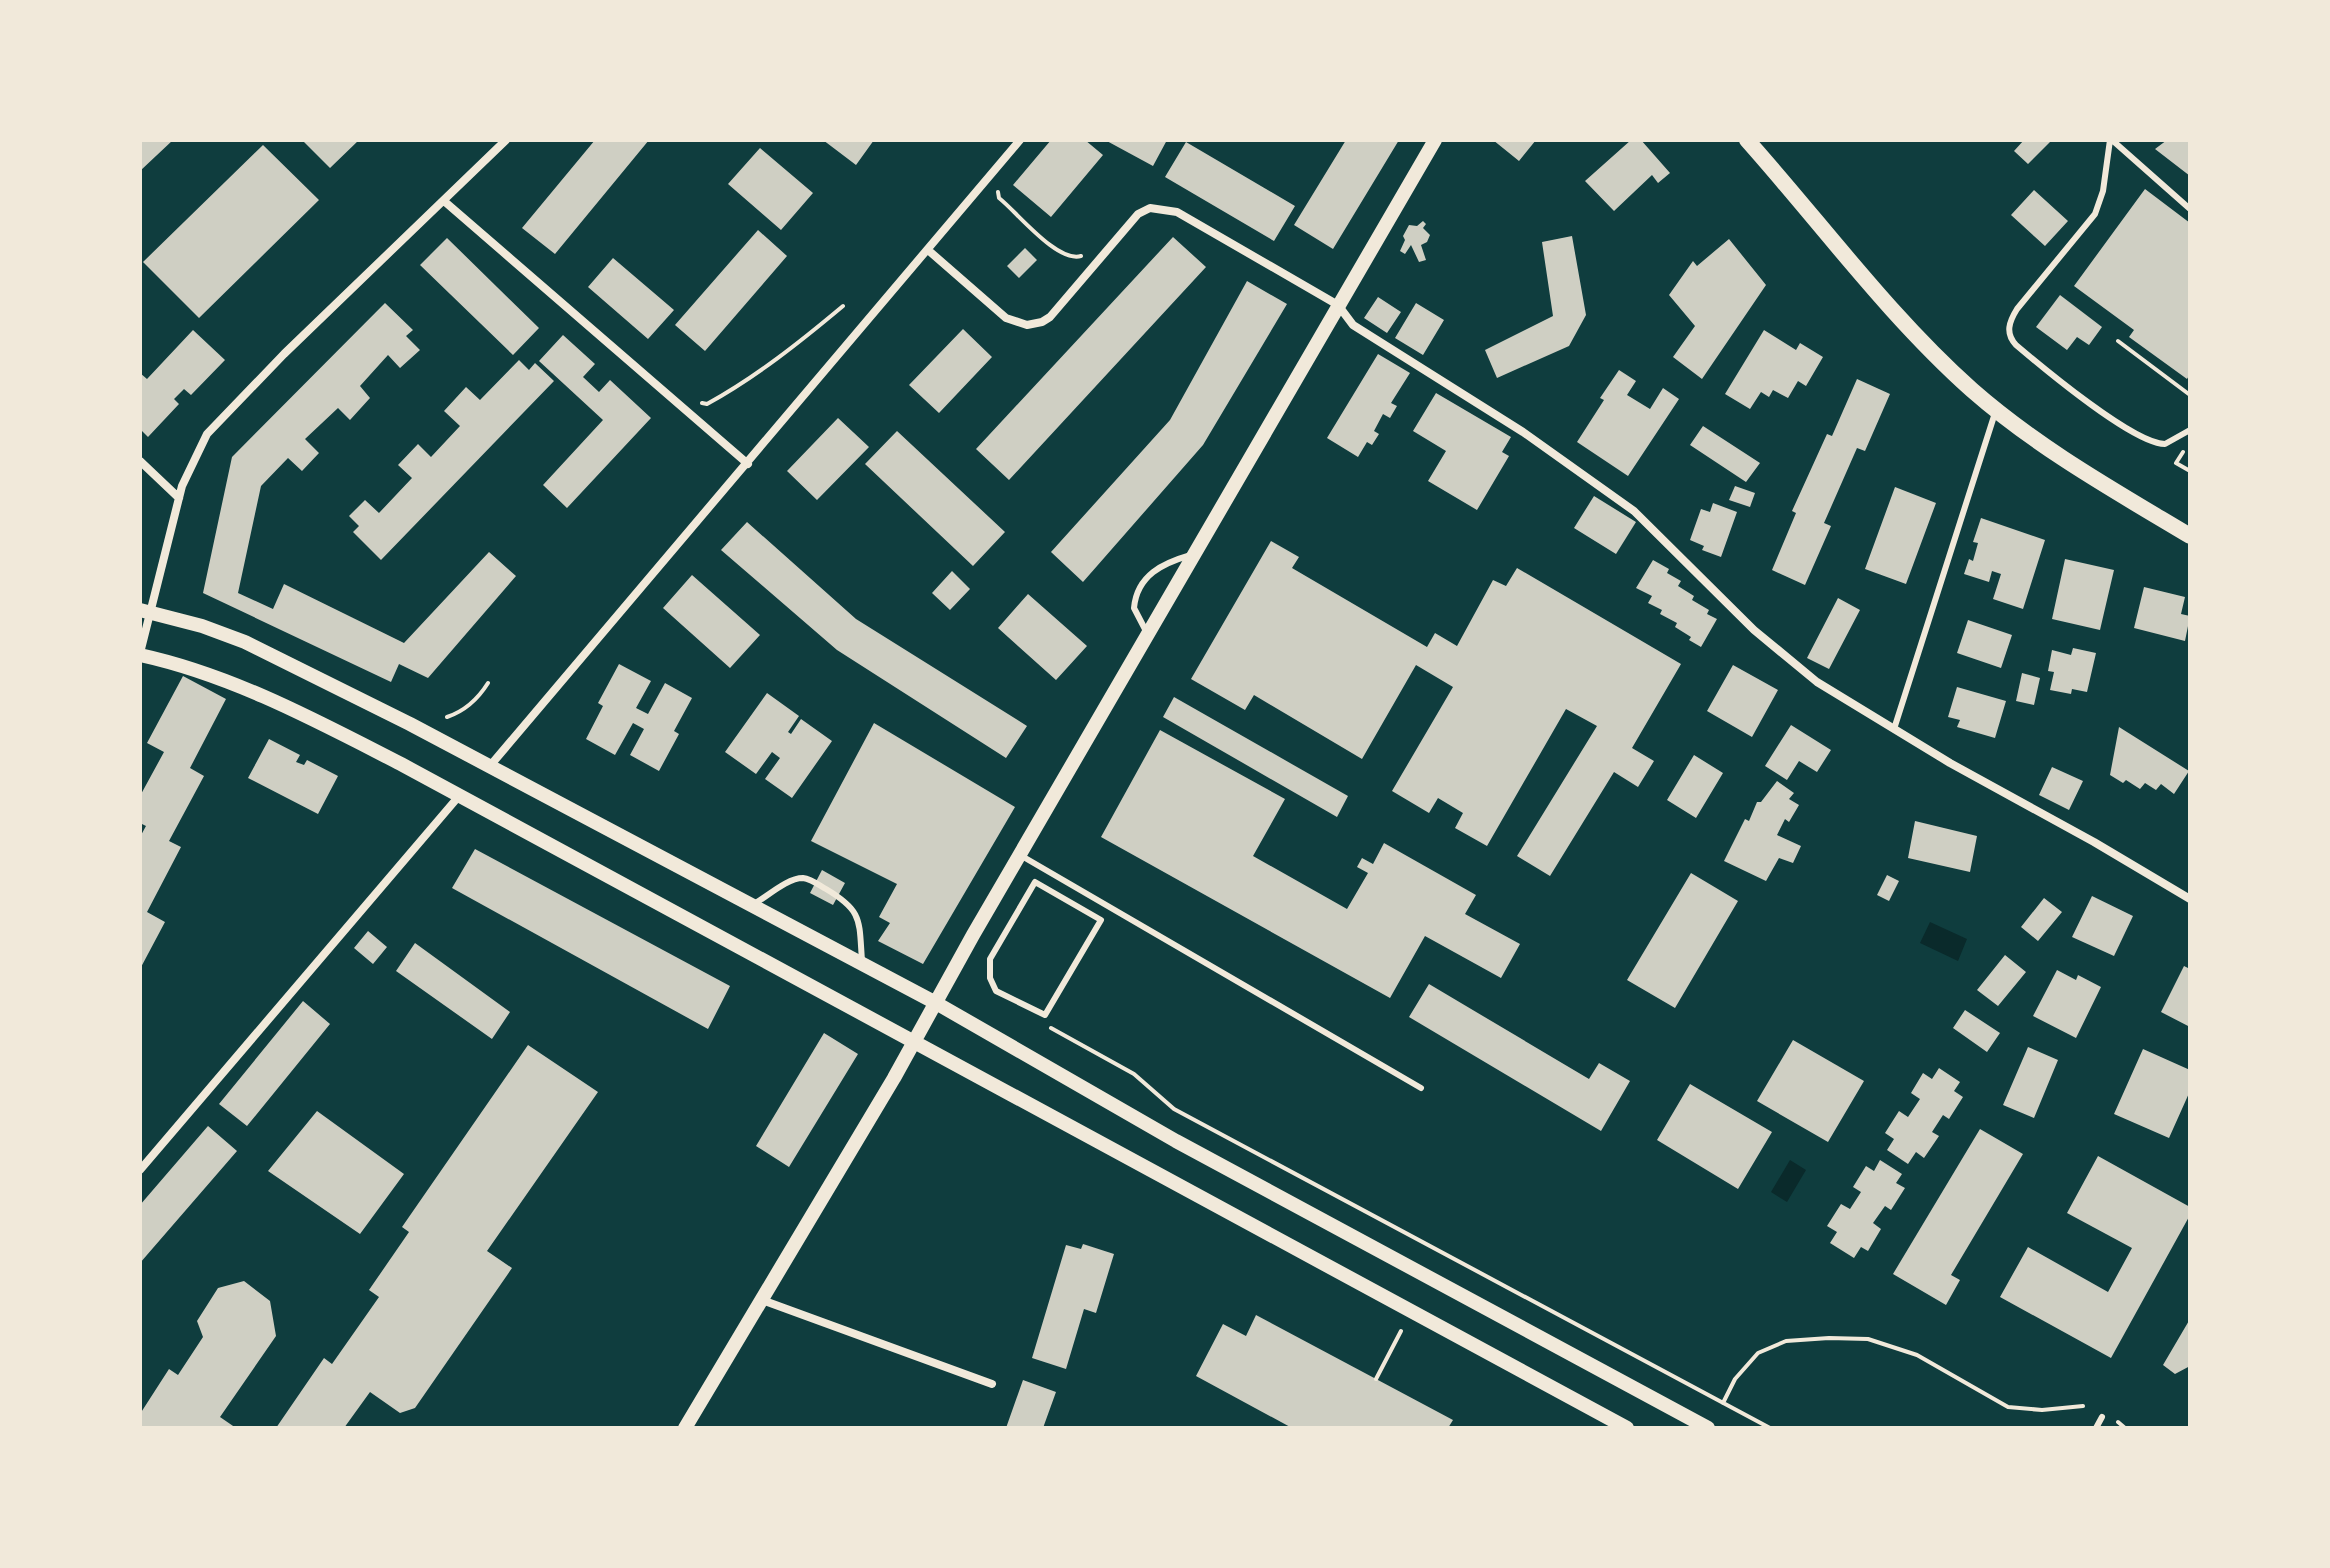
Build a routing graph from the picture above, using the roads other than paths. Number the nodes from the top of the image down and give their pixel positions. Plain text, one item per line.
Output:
1 (506, 140) edge
2 (1020, 140) edge
3 (1435, 140) edge
4 (1747, 140) edge
5 (2111, 140) edge
6 (444, 201) junction
7 (2190, 209) edge
8 (928, 250) junction
9 (1338, 305) junction
10 (1996, 410) junction
11 (2190, 430) edge
12 (140, 461) edge
13 (748, 464) junction
14 (179, 498) junction
15 (2190, 536) edge
16 (1194, 554) junction
17 (145, 611) edge
18 (1148, 634) junction
19 (140, 654) edge
20 (1894, 729) junction
21 (489, 767) junction
22 (459, 796) junction
23 (1020, 855) junction
24 (2190, 899) edge
25 (751, 906) junction
26 (1101, 920) joint
27 (862, 964) junction
28 (936, 1003) junction
29 (915, 1042) junction
30 (1421, 1088) dead end
31 (140, 1170) edge
32 (762, 1300) junction
33 (992, 1384) dead end
34 (2102, 1417) dead end
35 (685, 1428) edge
36 (1627, 1428) edge
37 (1708, 1428) edge
38 (2096, 1428) edge

1 - 6 street
2 - 8 street
3 - 9 street
4 - 10 main road
5 - 7 lane
5 - 11 lane
6 - 13 street
6 - 14 street
8 - 9 street
8 - 13 street
9 - 16 street
9 - 20 street
10 - 15 main road
10 - 20 lane
12 - 14 street
13 - 21 street
14 - 17 street
16 - 18 street
16 - 18 lane
17 - 19 street
17 - 21 street
18 - 23 street
19 - 22 street
20 - 24 street
21 - 25 street
22 - 29 street
22 - 31 street
23 - 28 street
23 - 30 lane
25 - 27 street
25 - 27 lane
26 - 26 lane
27 - 28 street
28 - 29 street
28 - 37 street
29 - 32 street
29 - 36 street
32 - 33 street
32 - 35 street
34 - 38 lane

